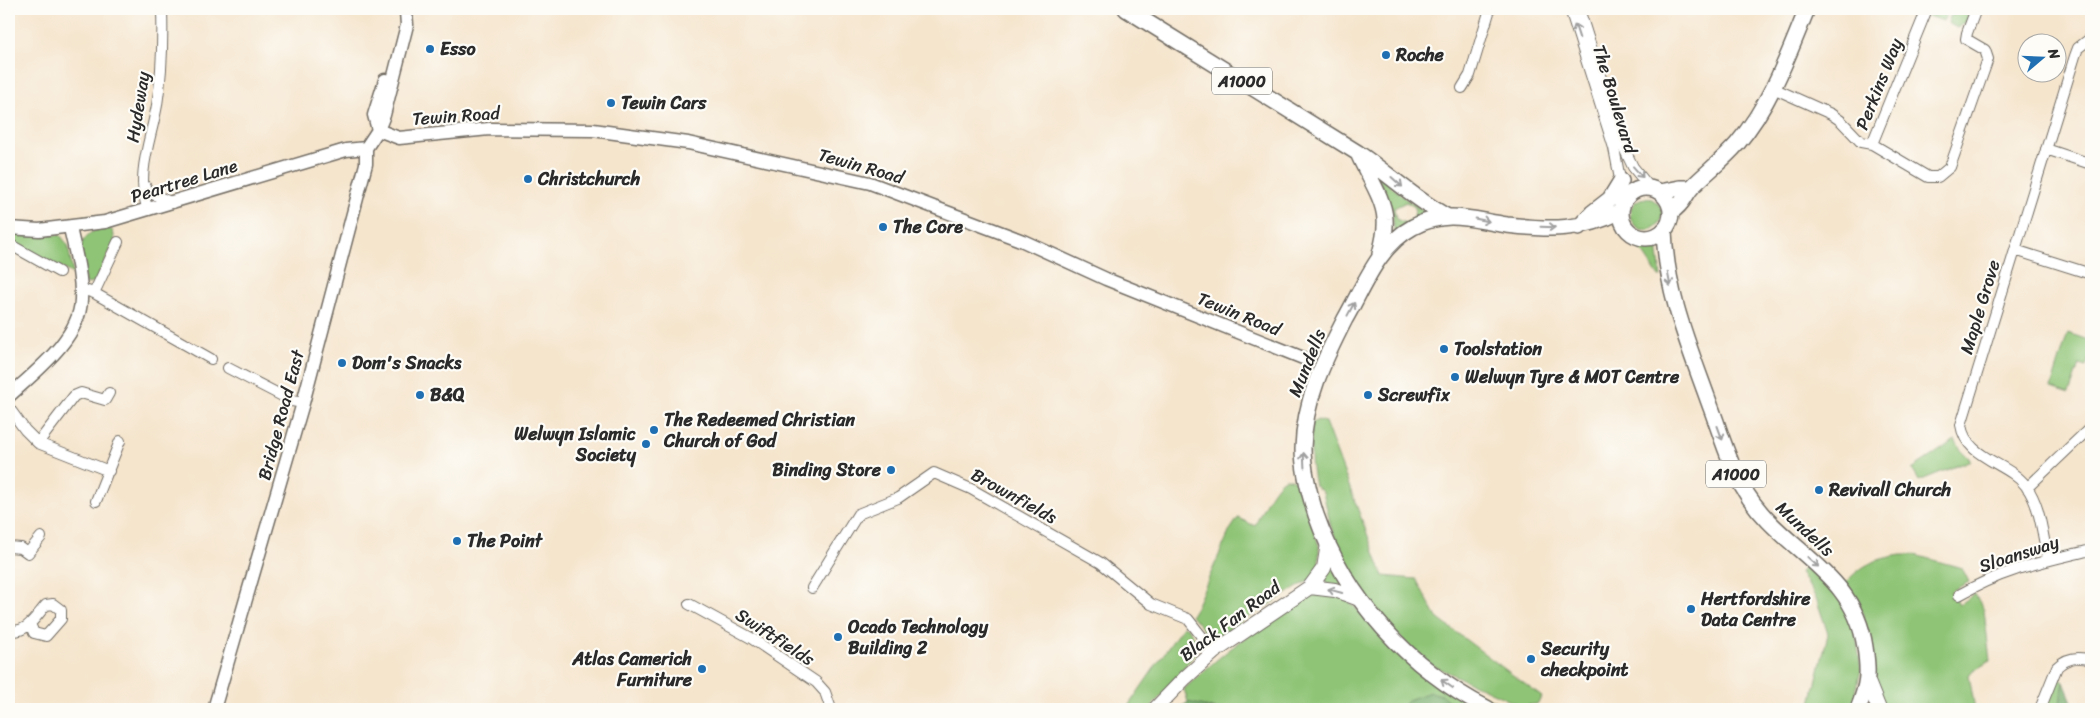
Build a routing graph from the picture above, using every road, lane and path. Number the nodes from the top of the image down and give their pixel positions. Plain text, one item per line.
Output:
1 (162, 9) edge
2 (1126, 9) edge
3 (1490, 9) edge
4 (1570, 9) edge
5 (1579, 9) edge
6 (1807, 9) edge
7 (1928, 9) edge
8 (1976, 9) edge
9 (406, 10) edge
10 (2086, 42) dead end
11 (1462, 88) dead end
12 (1773, 88) junction
13 (378, 130) junction
14 (1872, 144) junction
15 (366, 148) junction
16 (2046, 149) junction
17 (1358, 154) junction
18 (2091, 164) edge
19 (1621, 182) junction
20 (144, 183) junction
21 (1690, 188) junction
22 (1655, 190) junction
23 (173, 203) junction
24 (1623, 206) junction
25 (148, 210) junction
26 (1671, 212) junction
27 (1446, 216) junction
28 (1579, 227) junction
29 (9, 228) edge
30 (70, 228) junction
31 (1664, 230) junction
32 (118, 242) dead end
33 (9, 244) edge
34 (2014, 250) junction
35 (1380, 254) junction
36 (59, 272) dead end
37 (2091, 274) edge
38 (81, 289) junction
39 (94, 292) junction
40 (1328, 352) junction
41 (211, 359) dead end
42 (1308, 360) junction
43 (228, 368) dead end
44 (1317, 377) junction
45 (109, 393) dead end
46 (9, 396) edge
47 (303, 403) junction
48 (9, 408) edge
49 (2091, 427) edge
50 (120, 441) dead end
51 (38, 443) junction
52 (108, 471) junction
53 (2028, 488) junction
54 (96, 501) dead end
55 (41, 537) dead end
56 (1328, 544) junction
57 (9, 547) edge
58 (2091, 550) edge
59 (2048, 559) junction
60 (1310, 587) junction
61 (812, 588) dead end
62 (1959, 595) dead end
63 (1359, 599) junction
64 (689, 604) dead end
65 (30, 624) dead end
66 (9, 630) edge
67 (1214, 652) junction
68 (2091, 660) edge
69 (1868, 682) junction
70 (214, 709) edge
71 (831, 709) edge
72 (1155, 709) edge
73 (1488, 709) edge
74 (1858, 709) edge
75 (1879, 709) edge
76 (2040, 709) edge

1 - 20 street, Hydeway
2 - 17 main road, A1000
3 - 11 street
19 -> 4 street, The Boulevard
5 -> 22 street, The Boulevard
6 - 12 main road, A1000
7 - 14 street, Perkins Way
8 - 14 street
9 - 13 street
10 - 16 street, Maple Grove
12 - 14 street
12 - 21 main road, A1000
13 - 15 street, Bridge Road East
13 - 42 street, Tewin Road
15 - 23 street, Peartree Lane
15 - 47 street, Bridge Road East
16 - 18 street
16 - 34 street, Maple Grove
17 -> 27 main road, A1000
17 - 35 main road, A1000
19 - 24 street, The Boulevard
19 - 28 main road
20 - 23 street
20 - 25 street, Hydeway
21 - 22 main road, A1000
21 - 26 main road, A1000
22 - 24 main road, A1000
22 - 26 main road
23 - 25 street, Peartree Lane
24 - 28 main road, Mundells / A1000
24 - 31 main road
25 - 30 street, Peartree Lane
26 - 31 main road, A1000
27 -> 28 main road, Mundells / A1000
27 - 35 main road, Mundells / A1000
29 - 30 street, Peartree Lane
30 - 38 street
31 -> 69 main road, Mundells / A1000
32 - 39 street
33 - 36 street
34 - 37 street
34 - 53 street, Maple Grove
40 -> 35 main road, Mundells / A1000
38 - 39 street
38 - 46 street
39 - 41 street
40 - 42 street
40 - 44 main road, Mundells / A1000
42 - 44 street
43 - 47 street
56 -> 44 main road, Mundells / A1000
45 - 51 street
47 - 70 street, Bridge Road East
48 - 51 street
49 - 53 street
50 - 52 street
51 - 52 street
52 - 54 street
53 - 59 street, Maple Grove
55 - 57 street
56 - 60 main road, Black Fan Road
56 - 63 main road, Mundells / A1000
58 - 59 street, Sloansway
59 - 62 street, Sloansway
63 -> 60 main road, Black Fan Road
60 - 67 main road, Black Fan Road
61 - 67 street, Brownfields
73 -> 63 main road, Mundells / A1000
64 - 71 street, Swiftfields
65 - 66 street
67 - 72 main road, Black Fan Road
68 - 76 street
69 - 74 main road, Mundells / A1000
69 - 75 main road

